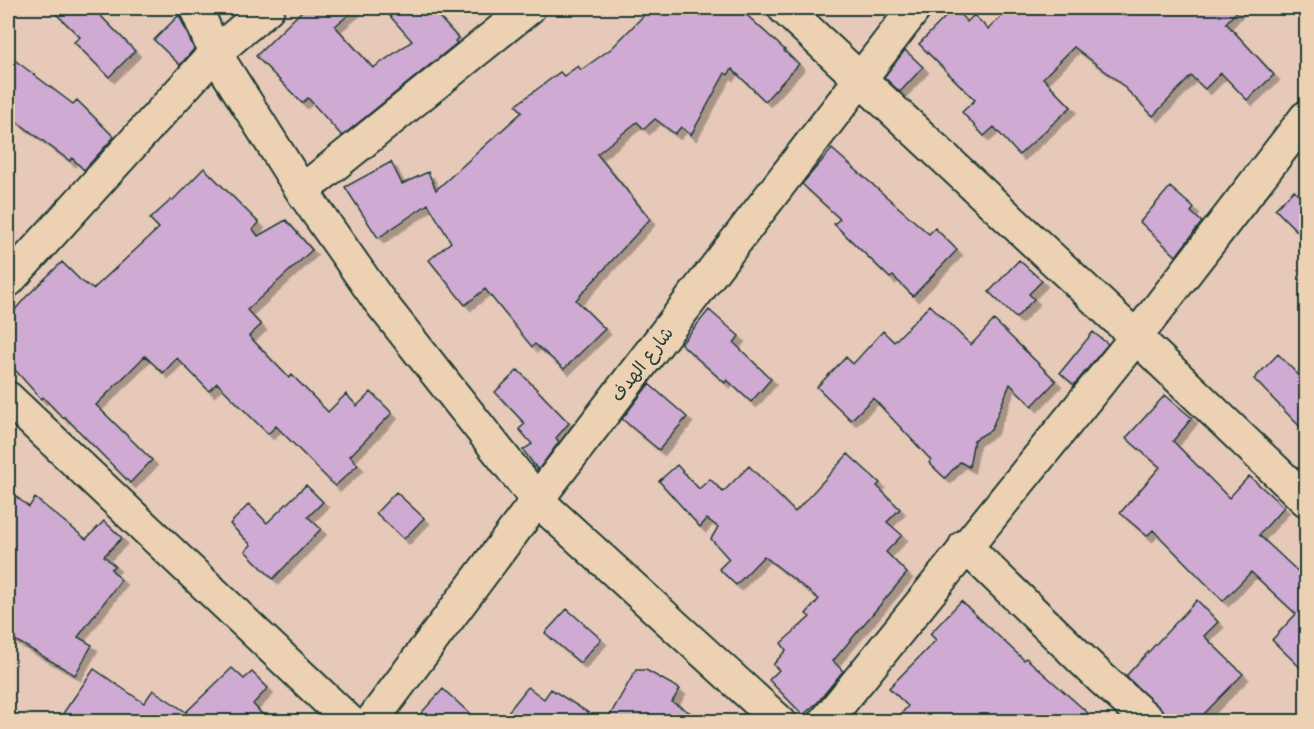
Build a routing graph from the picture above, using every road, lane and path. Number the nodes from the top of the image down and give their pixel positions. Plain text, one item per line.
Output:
1 (196, 8) edge
2 (268, 8) edge
3 (529, 8) edge
4 (784, 8) edge
5 (915, 8) edge
6 (215, 53) junction
7 (861, 80) junction
8 (1306, 117) edge
9 (302, 191) junction
10 (8, 281) edge
11 (1136, 337) junction
12 (8, 398) edge
13 (537, 500) junction
14 (1306, 500) edge
15 (965, 546) junction
16 (350, 722) edge
17 (371, 722) edge
18 (780, 722) edge
19 (825, 722) edge
20 (1150, 722) edge

1 - 6 street
2 - 6 street
3 - 9 street
4 - 7 street
5 - 7 street, شارع الهدف
6 - 9 street
6 - 10 street
7 - 11 street
7 - 13 street, شارع الهدف
8 - 11 street
9 - 13 street
11 - 14 street
11 - 15 street
12 - 16 street
13 - 17 street, شارع الهدف
13 - 18 street
15 - 19 street
15 - 20 street

